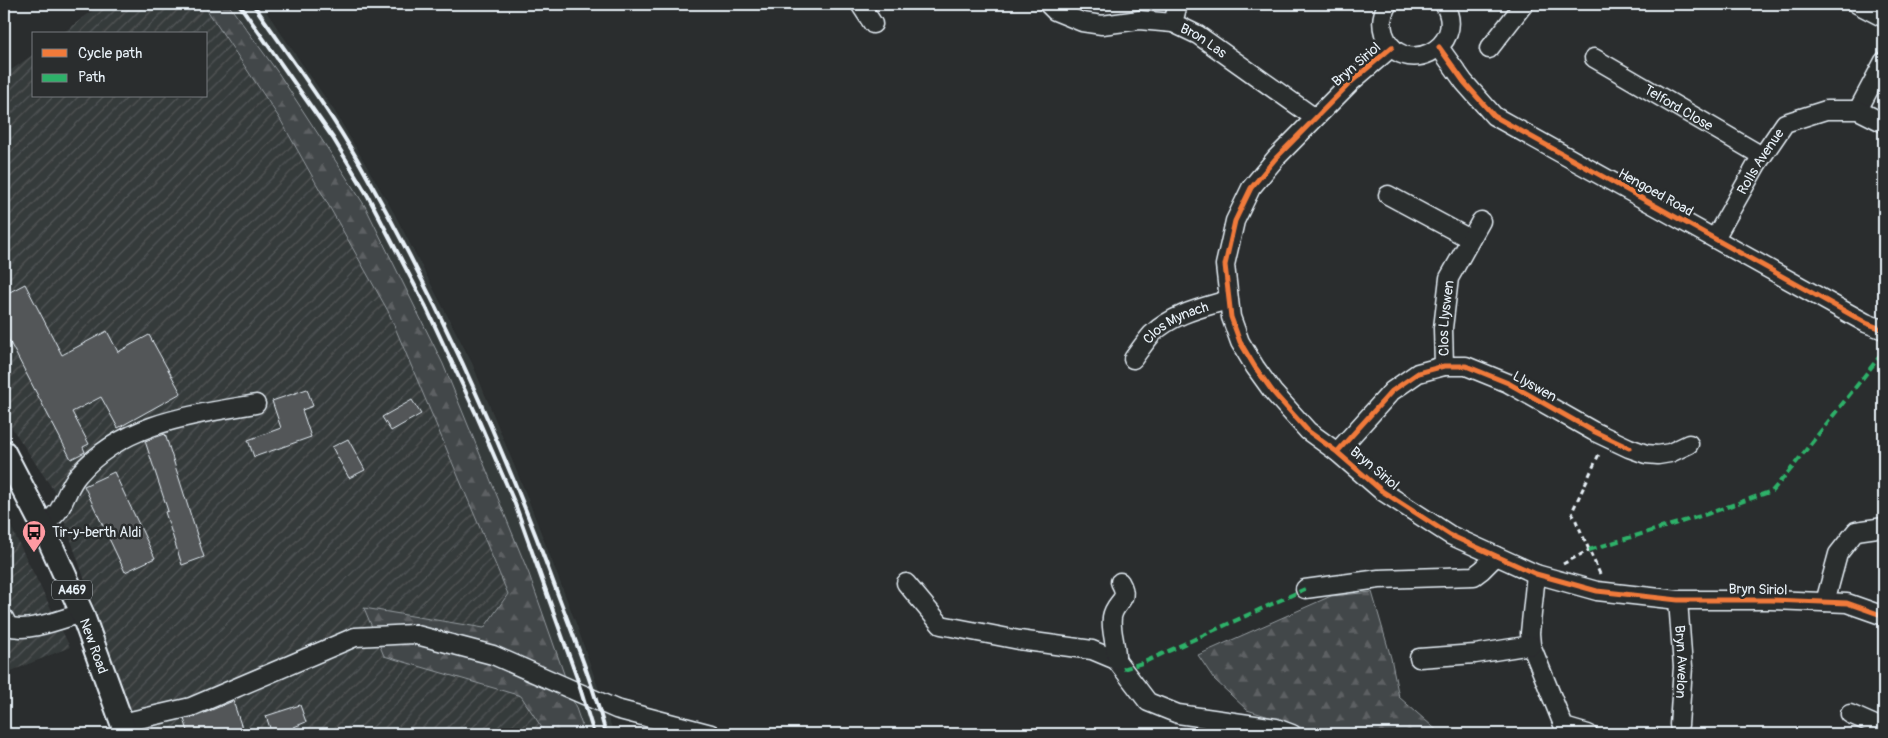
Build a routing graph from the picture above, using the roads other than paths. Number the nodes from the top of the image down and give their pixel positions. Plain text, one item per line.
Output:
1 (860, 4) edge
2 (1048, 4) edge
3 (1178, 4) edge
4 (1388, 4) edge
5 (1444, 4) edge
6 (1524, 4) edge
7 (1857, 4) edge
8 (1884, 18) edge
9 (1173, 23) junction
10 (872, 24) dead end
11 (1392, 47) junction
12 (1439, 48) junction
13 (1489, 50) dead end
14 (1594, 58) dead end
15 (1884, 61) edge
16 (1858, 110) junction
17 (1315, 118) junction
18 (1884, 123) edge
19 (1762, 156) junction
20 (1388, 195) dead end
21 (1481, 221) dead end
22 (1715, 238) junction
23 (1470, 240) junction
24 (1228, 300) junction
25 (1884, 330) edge
26 (1133, 360) dead end
27 (1444, 366) junction
28 (256, 404) dead end
29 (1689, 444) dead end
30 (4, 452) edge
31 (1337, 452) junction
32 (43, 527) junction
33 (1884, 527) edge
34 (1496, 556) junction
35 (1536, 574) junction
36 (1120, 582) dead end
37 (906, 583) dead end
38 (1305, 590) dead end
39 (1678, 600) junction
40 (1825, 602) junction
41 (82, 613) junction
42 (1884, 616) edge
43 (4, 618) edge
44 (1532, 645) junction
45 (1420, 658) dead end
46 (1116, 660) junction
47 (1850, 714) dead end
48 (1679, 725) dead end
49 (1883, 725) edge
50 (124, 729) edge
51 (711, 734) edge
52 (1292, 734) edge
53 (1588, 734) edge

1 - 10 street
2 - 9 street, Bron Las
3 - 9 street
4 - 11 street
5 - 12 street
6 - 13 street
7 - 8 street
9 - 17 street, Bron Las
11 - 12 street
11 - 17 street, Bryn Siriol
12 - 22 street, Hengoed Road
14 - 19 street, Telford Close
15 - 16 street
16 - 18 street, Rolls Avenue
16 - 19 street, Rolls Avenue
17 - 24 street, Bryn Siriol
19 - 22 street, Rolls Avenue
20 - 23 street
21 - 23 street, Clos Llyswen
22 - 25 street, Hengoed Road
23 - 27 street, Clos Llyswen
24 - 26 street, Clos Mynach
24 - 31 street, Bryn Siriol
27 - 29 street, Llyswen
27 - 31 street, Llyswen
28 - 32 street
30 - 32 main road, New Road / A469
31 - 34 street, Bryn Siriol
32 - 41 main road, New Road / A469
33 - 40 street
34 - 35 street, Bryn Siriol
34 - 38 street
35 - 39 street, Bryn Siriol
35 - 44 street
36 - 46 street
37 - 46 street
39 - 40 street, Bryn Siriol
39 - 48 street, Bryn Awelon
40 - 42 street, Bryn Siriol
41 - 43 street
41 - 50 main road, New Road / A469
44 - 45 street
44 - 53 street
46 - 52 street
47 - 49 street
50 - 51 street

